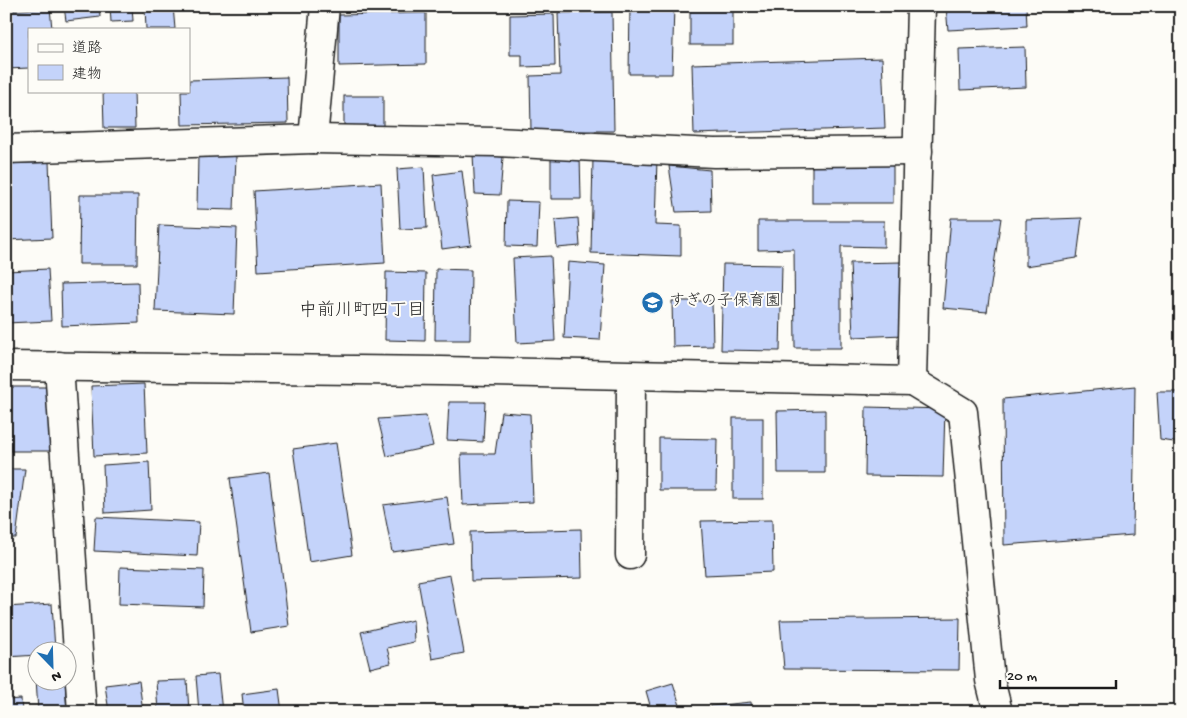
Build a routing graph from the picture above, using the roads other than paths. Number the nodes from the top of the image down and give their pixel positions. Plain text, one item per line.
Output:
1 (325, 6) edge
2 (921, 6) edge
3 (313, 139) junction
4 (6, 149) edge
5 (918, 151) junction
6 (6, 366) edge
7 (58, 366) junction
8 (631, 376) junction
9 (912, 381) junction
10 (630, 555) dead end
11 (82, 712) edge
12 (998, 712) edge

1 - 3 street
2 - 5 street
3 - 4 street
3 - 5 street
5 - 9 street
6 - 7 street
7 - 8 street
7 - 11 street
8 - 9 street
8 - 10 street
9 - 12 street

